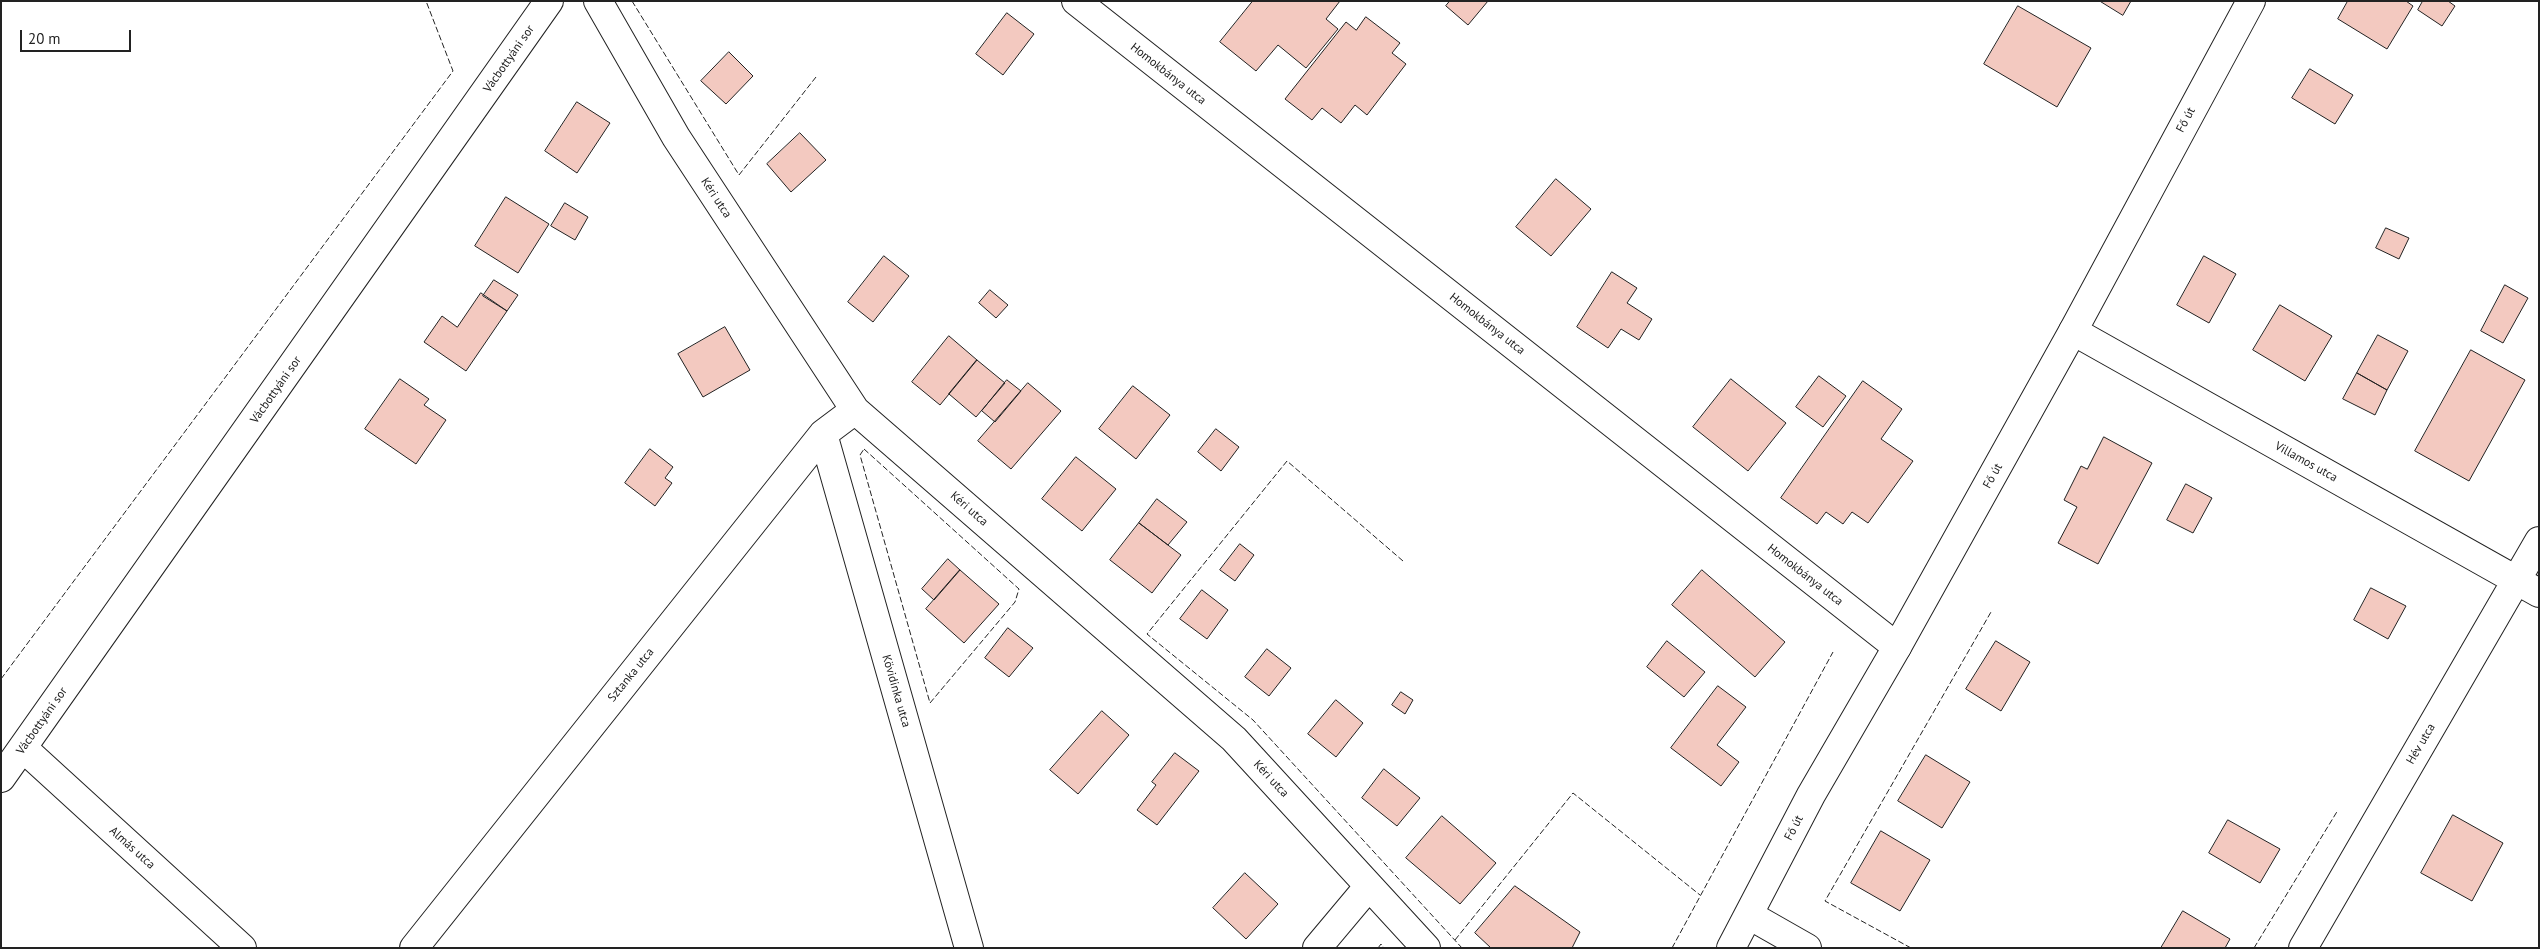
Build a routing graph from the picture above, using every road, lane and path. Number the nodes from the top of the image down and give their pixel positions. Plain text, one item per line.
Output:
1 (549, 1) edge
2 (598, 1) edge
3 (1076, 1) edge
4 (2251, 1) edge
5 (2073, 331) junction
6 (855, 410) junction
7 (823, 434) junction
8 (2539, 541) edge
9 (2527, 587) edge
10 (1897, 647) junction
11 (23, 748) junction
12 (1, 778) edge
13 (1369, 886) junction
14 (1749, 915) junction
15 (242, 948) edge
16 (414, 948) edge
17 (970, 948) edge
18 (1316, 948) edge
19 (1426, 948) edge
20 (1731, 948) edge
21 (1807, 948) edge
22 (2303, 948) edge

1 - 11 street, Vácbottyáni sor
2 - 6 street, Kéri utca
3 - 10 street, Homokbánya utca
4 - 5 street, Fő út
5 - 9 street, Villamos utca
5 - 10 street, Fő út
6 - 7 street, Sztanka utca
6 - 13 street, Kéri utca
7 - 16 street, Sztanka utca
7 - 17 street, Kövidinka utca
8 - 9 street, Hév utca
9 - 22 street, Hév utca
10 - 14 street, Fő út
11 - 12 street, Vácbottyáni sor
11 - 15 street, Almás utca
13 - 18 street
13 - 19 street, Kéri utca
14 - 20 street, Fő út
14 - 21 street

